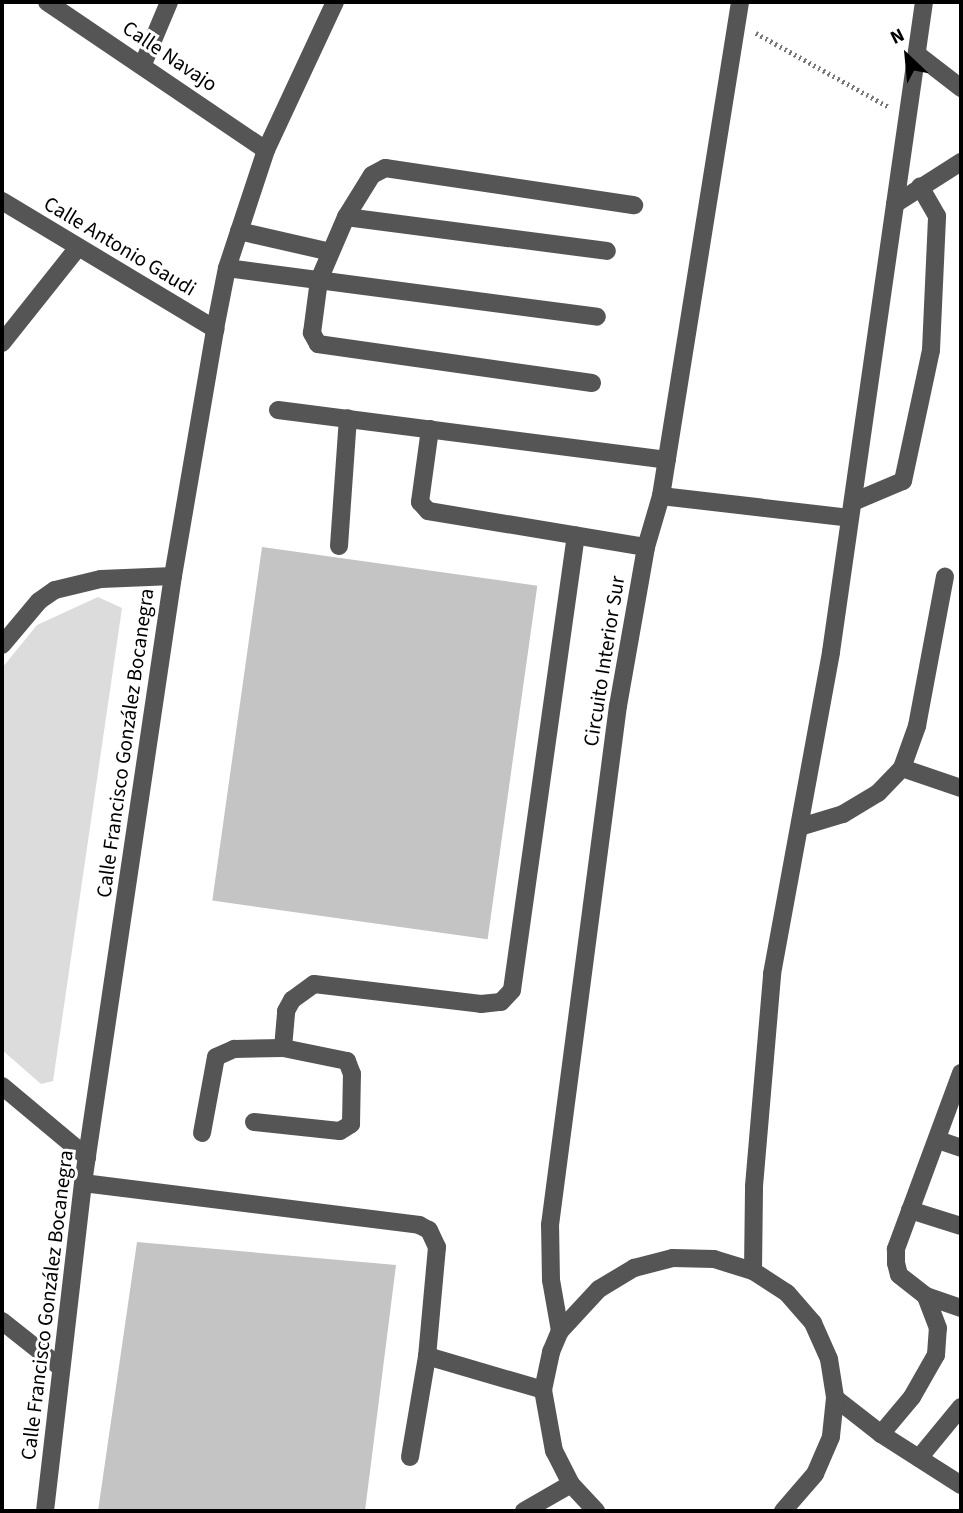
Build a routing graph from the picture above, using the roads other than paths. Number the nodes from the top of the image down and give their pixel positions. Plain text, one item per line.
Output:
1 (47, 2) edge
2 (169, 2) edge
3 (335, 2) edge
4 (740, 2) edge
5 (924, 2) edge
6 (917, 54) junction
7 (143, 64) junction
8 (961, 88) edge
9 (266, 150) junction
10 (961, 162) edge
11 (920, 187) junction
12 (2, 201) edge
13 (895, 204) junction
14 (634, 205) dead end
15 (346, 217) junction
16 (239, 231) junction
17 (76, 250) junction
18 (607, 251) dead end
19 (331, 252) junction
20 (227, 268) junction
21 (319, 280) junction
22 (597, 317) dead end
23 (215, 329) junction
24 (2, 343) edge
25 (592, 383) dead end
26 (278, 410) dead end
27 (348, 418) junction
28 (429, 429) junction
29 (667, 460) junction
30 (661, 496) junction
31 (851, 510) junction
32 (576, 536) junction
33 (339, 546) dead end
34 (646, 547) junction
35 (173, 576) junction
36 (945, 577) dead end
37 (2, 645) edge
38 (902, 768) junction
39 (961, 788) edge
40 (800, 827) junction
41 (284, 1048) junction
42 (961, 1073) edge
43 (2, 1086) edge
44 (254, 1122) dead end
45 (202, 1133) dead end
46 (937, 1140) junction
47 (961, 1148) edge
48 (87, 1157) junction
49 (83, 1183) junction
50 (910, 1210) junction
51 (961, 1226) edge
52 (753, 1271) junction
53 (926, 1296) junction
54 (961, 1308) edge
55 (2, 1321) edge
56 (560, 1331) junction
57 (427, 1356) junction
58 (60, 1367) junction
59 (543, 1390) junction
60 (835, 1398) junction
61 (961, 1407) edge
62 (881, 1434) junction
63 (410, 1457) dead end
64 (919, 1458) junction
65 (571, 1484) junction
66 (961, 1485) edge
67 (45, 1511) edge
68 (524, 1511) edge
69 (596, 1511) edge
70 (783, 1511) edge

1 - 7 street, Calle Navajo
2 - 7 street
3 - 9 street, Calle Francisco González Bocanegra
4 - 29 street, Circuito Interior Sur
5 - 6 street
6 - 8 street
6 - 13 street
7 - 9 street, Calle Navajo
9 - 16 street, Calle Francisco González Bocanegra
10 - 11 street
11 - 13 street
11 - 31 street
12 - 17 street, Calle Antonio Gaudi
13 - 31 street
14 - 15 street
15 - 18 street
15 - 19 street
16 - 19 street
16 - 20 street, Calle Francisco González Bocanegra
17 - 23 street, Calle Antonio Gaudi
17 - 24 street
19 - 21 street
20 - 21 street
20 - 23 street, Calle Francisco González Bocanegra
21 - 22 street
21 - 25 street
23 - 35 street, Calle Francisco González Bocanegra
26 - 27 street
27 - 28 street
27 - 33 street
28 - 29 street
28 - 32 street
29 - 30 street, Circuito Interior Sur
30 - 31 street
30 - 34 street, Circuito Interior Sur
31 - 40 street
32 - 34 street
32 - 41 street
34 - 56 street, Circuito Interior Sur
35 - 37 street
35 - 48 street, Calle Francisco González Bocanegra
36 - 38 street
38 - 39 street
38 - 40 street
40 - 52 street
41 - 44 street
41 - 45 street
42 - 46 street
43 - 48 street
46 - 47 street
46 - 50 street
48 - 49 street, Calle Francisco González Bocanegra
49 - 57 street
49 - 58 street, Calle Francisco González Bocanegra
50 - 51 street
50 - 53 street
52 - 56 street
52 - 60 street
53 - 54 street
53 - 62 street
55 - 58 street
56 - 59 street
57 - 59 street
57 - 63 street
58 - 67 street, Calle Francisco González Bocanegra
59 - 65 street
60 - 62 street
60 - 70 street
61 - 64 street
62 - 64 street
64 - 66 street
65 - 68 street
65 - 69 street

